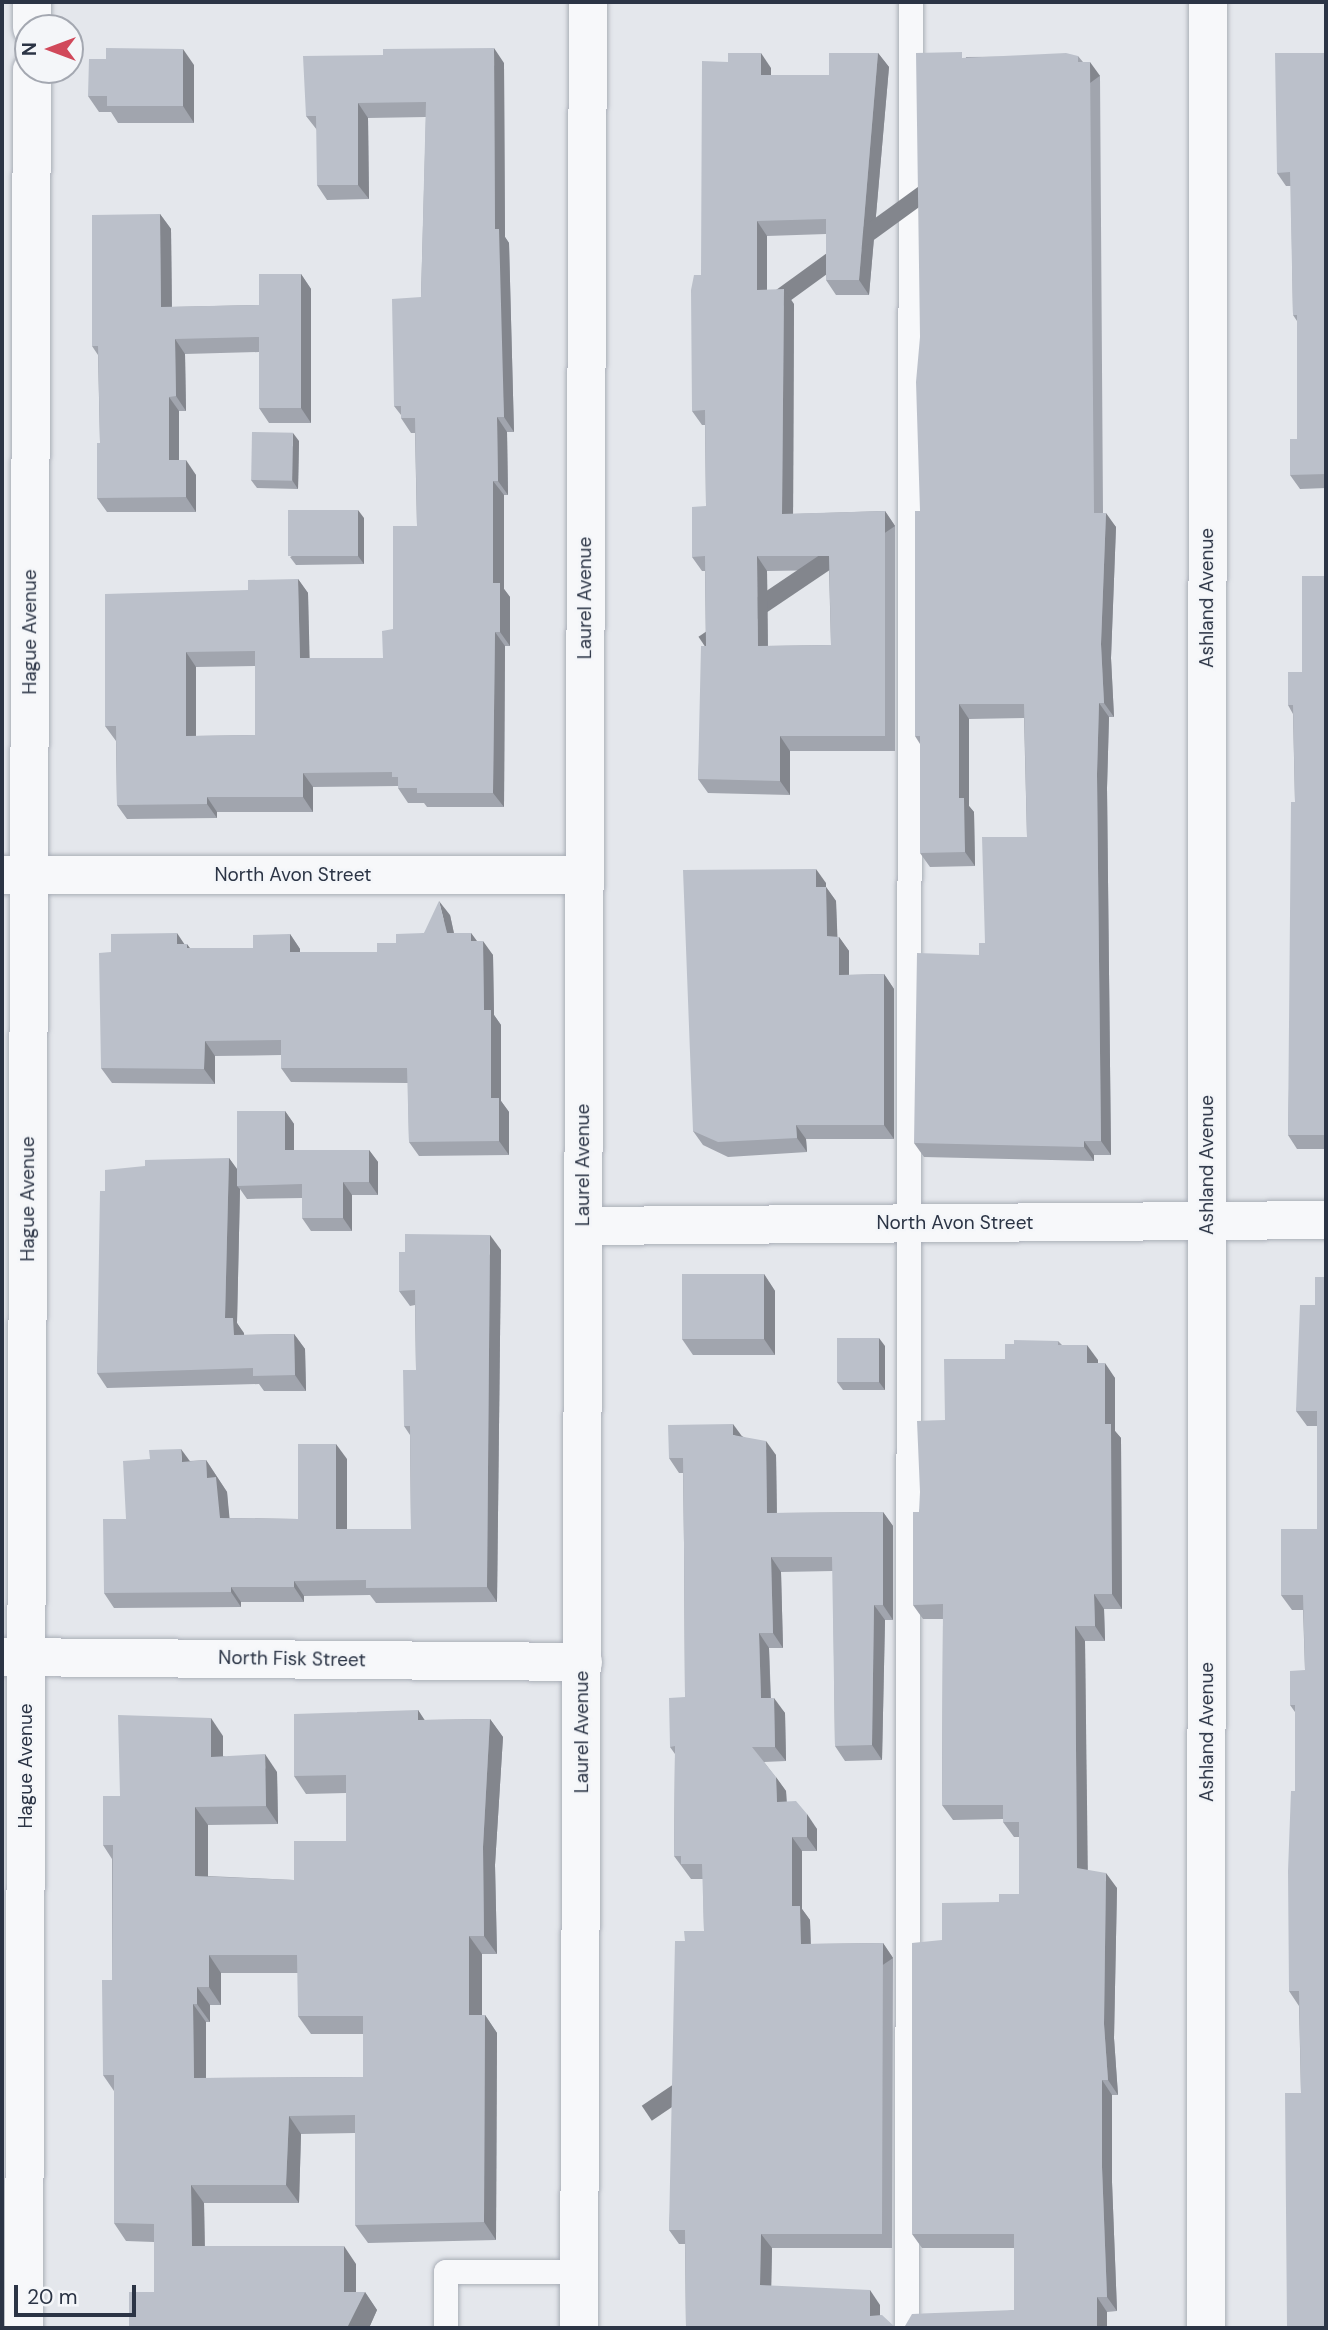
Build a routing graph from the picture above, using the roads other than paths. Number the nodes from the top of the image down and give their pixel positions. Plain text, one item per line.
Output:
1 (588, 2) edge
2 (911, 2) edge
3 (1208, 2) edge
4 (32, 84) edge
5 (15, 875) edge
6 (584, 875) junction
7 (1326, 1220) edge
8 (1207, 1221) junction
9 (906, 1223) junction
10 (583, 1226) junction
11 (14, 1657) edge
12 (583, 1662) junction
13 (579, 2272) junction
14 (24, 2328) edge
15 (446, 2328) edge
16 (579, 2328) edge
17 (907, 2328) edge
18 (1206, 2328) edge

1 - 6 street, Laurel Avenue
2 - 9 lane
3 - 8 street, Ashland Avenue
4 - 5 street, Hague Avenue
5 - 6 street, North Avon Street
5 - 11 street, Hague Avenue
6 - 10 street, Laurel Avenue
7 - 8 street, North Avon Street
8 - 9 street, North Avon Street
8 - 18 street, Ashland Avenue
9 - 10 street, North Avon Street
9 - 17 lane
10 - 12 street, Laurel Avenue
11 - 12 street, North Fisk Street
11 - 14 street, Hague Avenue
12 - 13 street, Laurel Avenue
13 - 15 lane
13 - 16 street, Laurel Avenue

